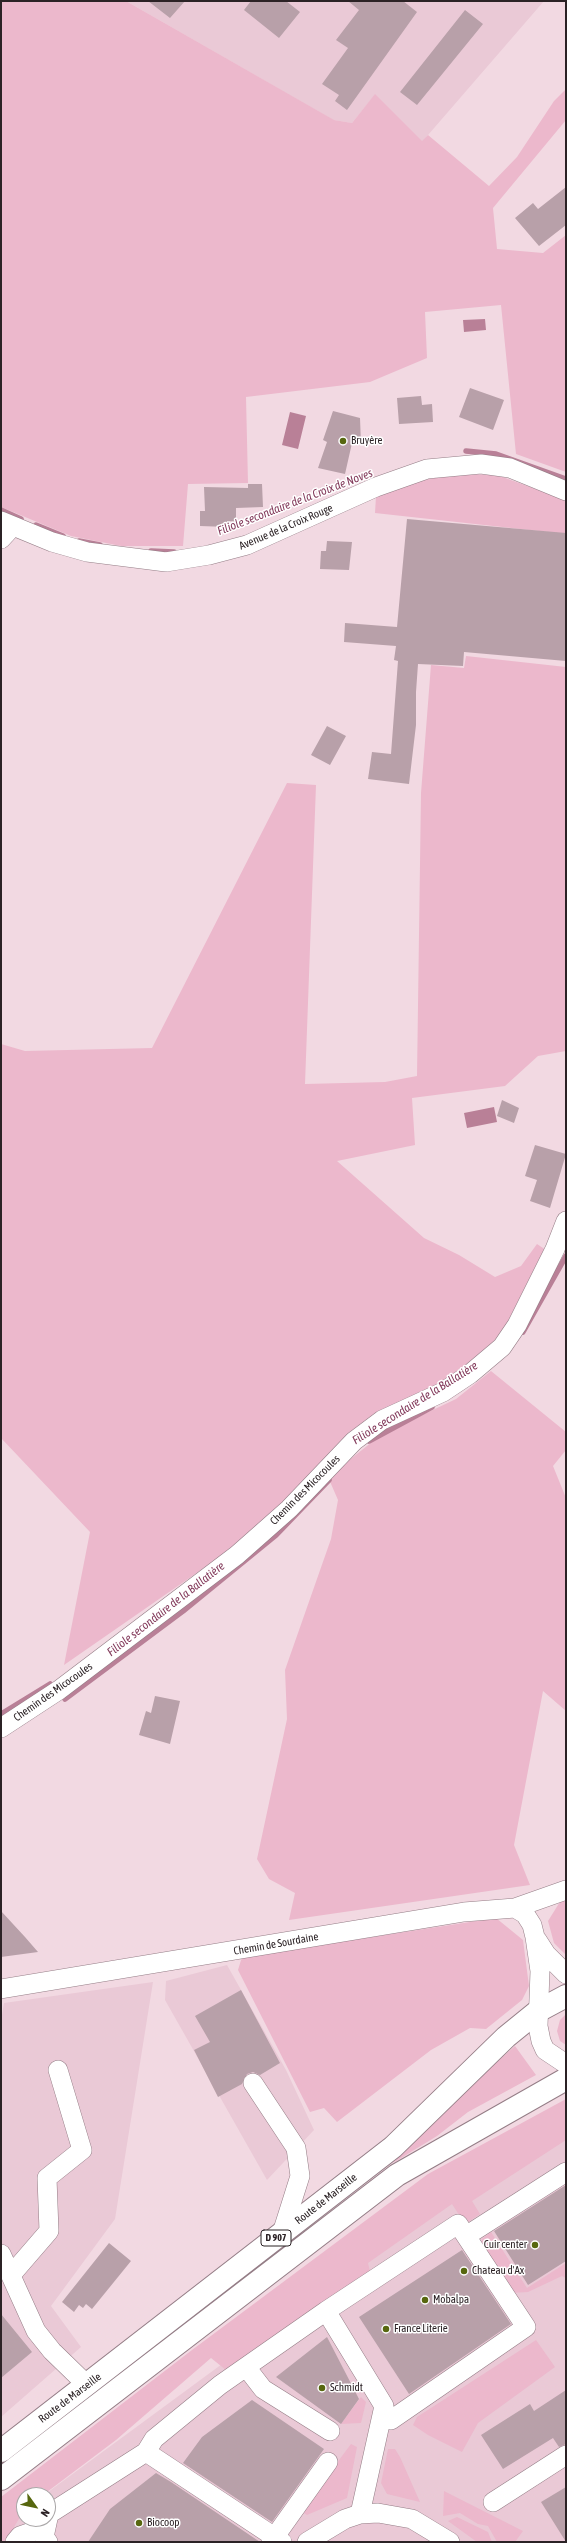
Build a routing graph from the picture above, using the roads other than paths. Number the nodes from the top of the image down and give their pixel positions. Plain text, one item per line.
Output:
1 (566, 491) edge
2 (5, 529) edge
3 (566, 1221) edge
4 (1, 1728) edge
5 (566, 1890) edge
6 (515, 1908) junction
7 (535, 1937) junction
8 (566, 1974) edge
9 (1, 1989) edge
10 (566, 1996) edge
11 (538, 2011) junction
12 (566, 2064) edge
13 (58, 2070) dead end
14 (566, 2079) edge
15 (253, 2083) dead end
16 (566, 2172) edge
17 (282, 2233) junction
18 (466, 2236) junction
19 (1, 2254) edge
20 (11, 2275) junction
21 (326, 2311) junction
22 (246, 2367) junction
23 (87, 2385) junction
24 (391, 2420) junction
25 (330, 2431) dead end
26 (1, 2451) edge
27 (146, 2452) junction
28 (566, 2455) edge
29 (328, 2462) dead end
30 (1, 2479) edge
31 (493, 2502) dead end
32 (360, 2514) junction
33 (47, 2534) edge
34 (276, 2540) edge
35 (15, 2542) edge
36 (307, 2542) edge
37 (450, 2542) edge

1 - 2 street, Avenue de la Croix Rouge
3 - 4 street, Chemin des Micocoules
5 - 6 street, Chemin de Sourdaine
6 - 7 street
6 - 9 street, Chemin de Sourdaine
7 - 8 street
7 - 11 street
10 - 11 main road, Route de Marseille / D 907
11 - 12 street
11 - 17 main road, Route de Marseille / D 907
13 - 20 street
14 - 30 main road, Route de Marseille / D 907
15 - 17 street
16 - 18 street
17 - 23 main road, Route de Marseille / D 907
18 - 21 street
18 - 24 street
19 - 20 street
20 - 23 street
21 - 22 street
21 - 24 street
22 - 25 street
22 - 27 street
23 - 26 main road, Route de Marseille / D 907
24 - 32 street
27 - 33 street
27 - 34 street
28 - 31 street
29 - 34 street
32 - 36 street
32 - 37 street
33 - 35 street

